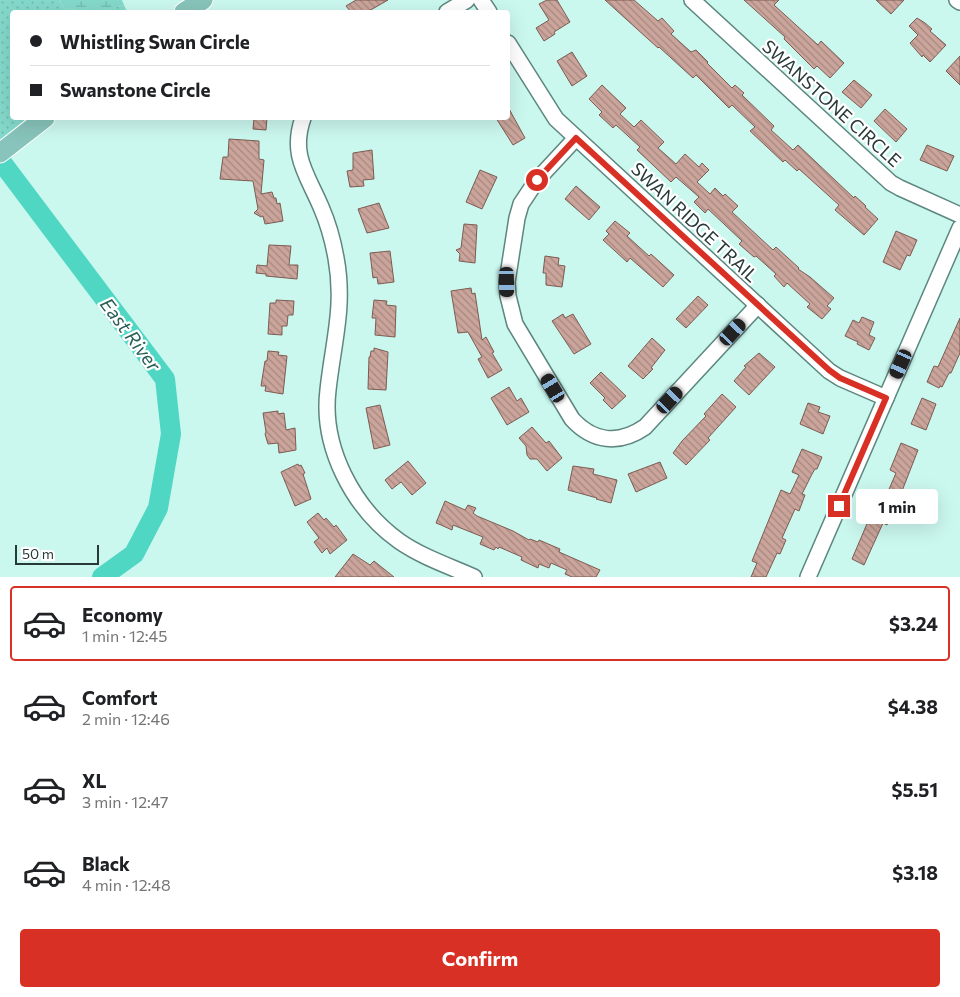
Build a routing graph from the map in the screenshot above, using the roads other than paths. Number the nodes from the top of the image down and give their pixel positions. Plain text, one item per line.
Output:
1 (203, 0) edge
2 (467, 0) edge
3 (692, 0) edge
4 (187, 10) edge
5 (450, 10) edge
6 (510, 46) edge
7 (42, 120) edge
8 (302, 120) edge
9 (576, 138) junction
10 (0, 153) edge
11 (960, 215) edge
12 (960, 228) edge
13 (758, 305) junction
14 (886, 398) junction
15 (474, 577) edge
16 (808, 577) edge

1 - 4 main road
2 - 5 street
3 - 11 street, SWANSTONE CIRCLE
6 - 9 street, SWAN RIDGE TRAIL
7 - 10 main road
8 - 15 street
9 - 13 street, SWAN RIDGE TRAIL
9 - 13 street
12 - 14 street
13 - 14 street, SWAN RIDGE TRAIL
14 - 16 street

